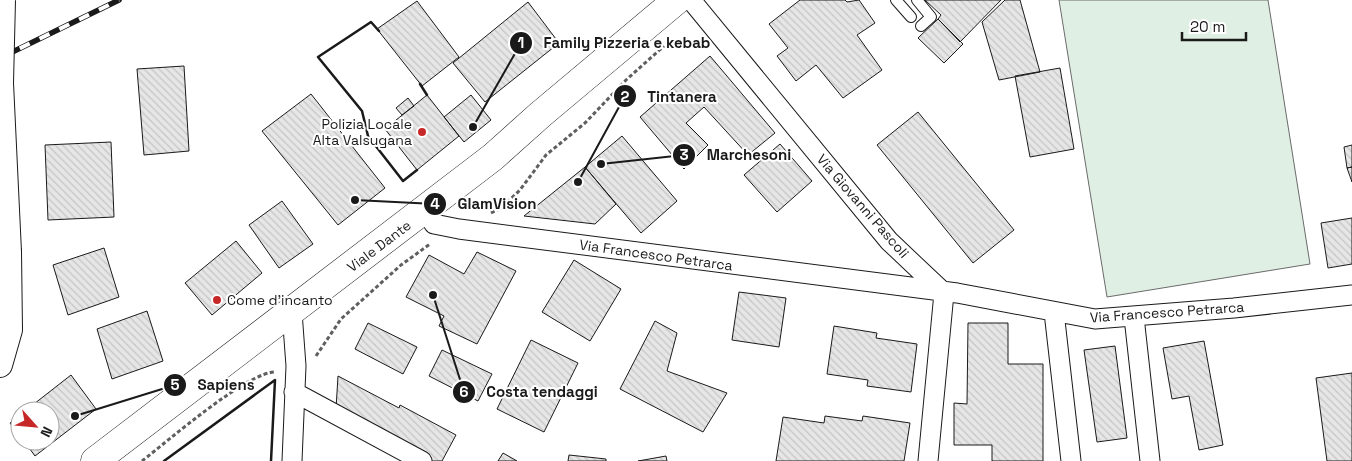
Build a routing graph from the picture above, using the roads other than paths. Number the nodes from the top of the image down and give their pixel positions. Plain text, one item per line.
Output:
1 (2, 0) edge
2 (677, 0) edge
3 (691, 0) edge
4 (896, 0) edge
5 (918, 0) edge
6 (911, 17) dead end
7 (921, 26) dead end
8 (425, 210) junction
9 (912, 263) junction
10 (894, 287) junction
11 (944, 293) junction
12 (1352, 295) edge
13 (292, 312) junction
14 (1054, 312) junction
15 (1134, 317) junction
16 (0, 365) edge
17 (294, 392) junction
18 (95, 461) edge
19 (292, 461) edge
20 (422, 461) edge
21 (928, 461) edge
22 (1071, 461) edge
23 (1150, 461) edge

1 - 16 street, bridge
2 - 8 main road, Viale Dante
3 - 9 street, Via Giovanni Pascoli
4 - 6 lane
5 - 7 lane
8 - 10 street, Via Francesco Petrarca
8 - 13 main road, Viale Dante
9 - 10 street
9 - 11 street, Via Giovanni Pascoli
10 - 11 street, Via Francesco Petrarca
11 - 14 street, Via Francesco Petrarca
11 - 21 street
12 - 15 street, Via Francesco Petrarca
13 - 17 street
13 - 18 main road, Viale Dante
14 - 15 street, Via Francesco Petrarca
14 - 22 street
15 - 23 street
17 - 19 street
17 - 20 street

